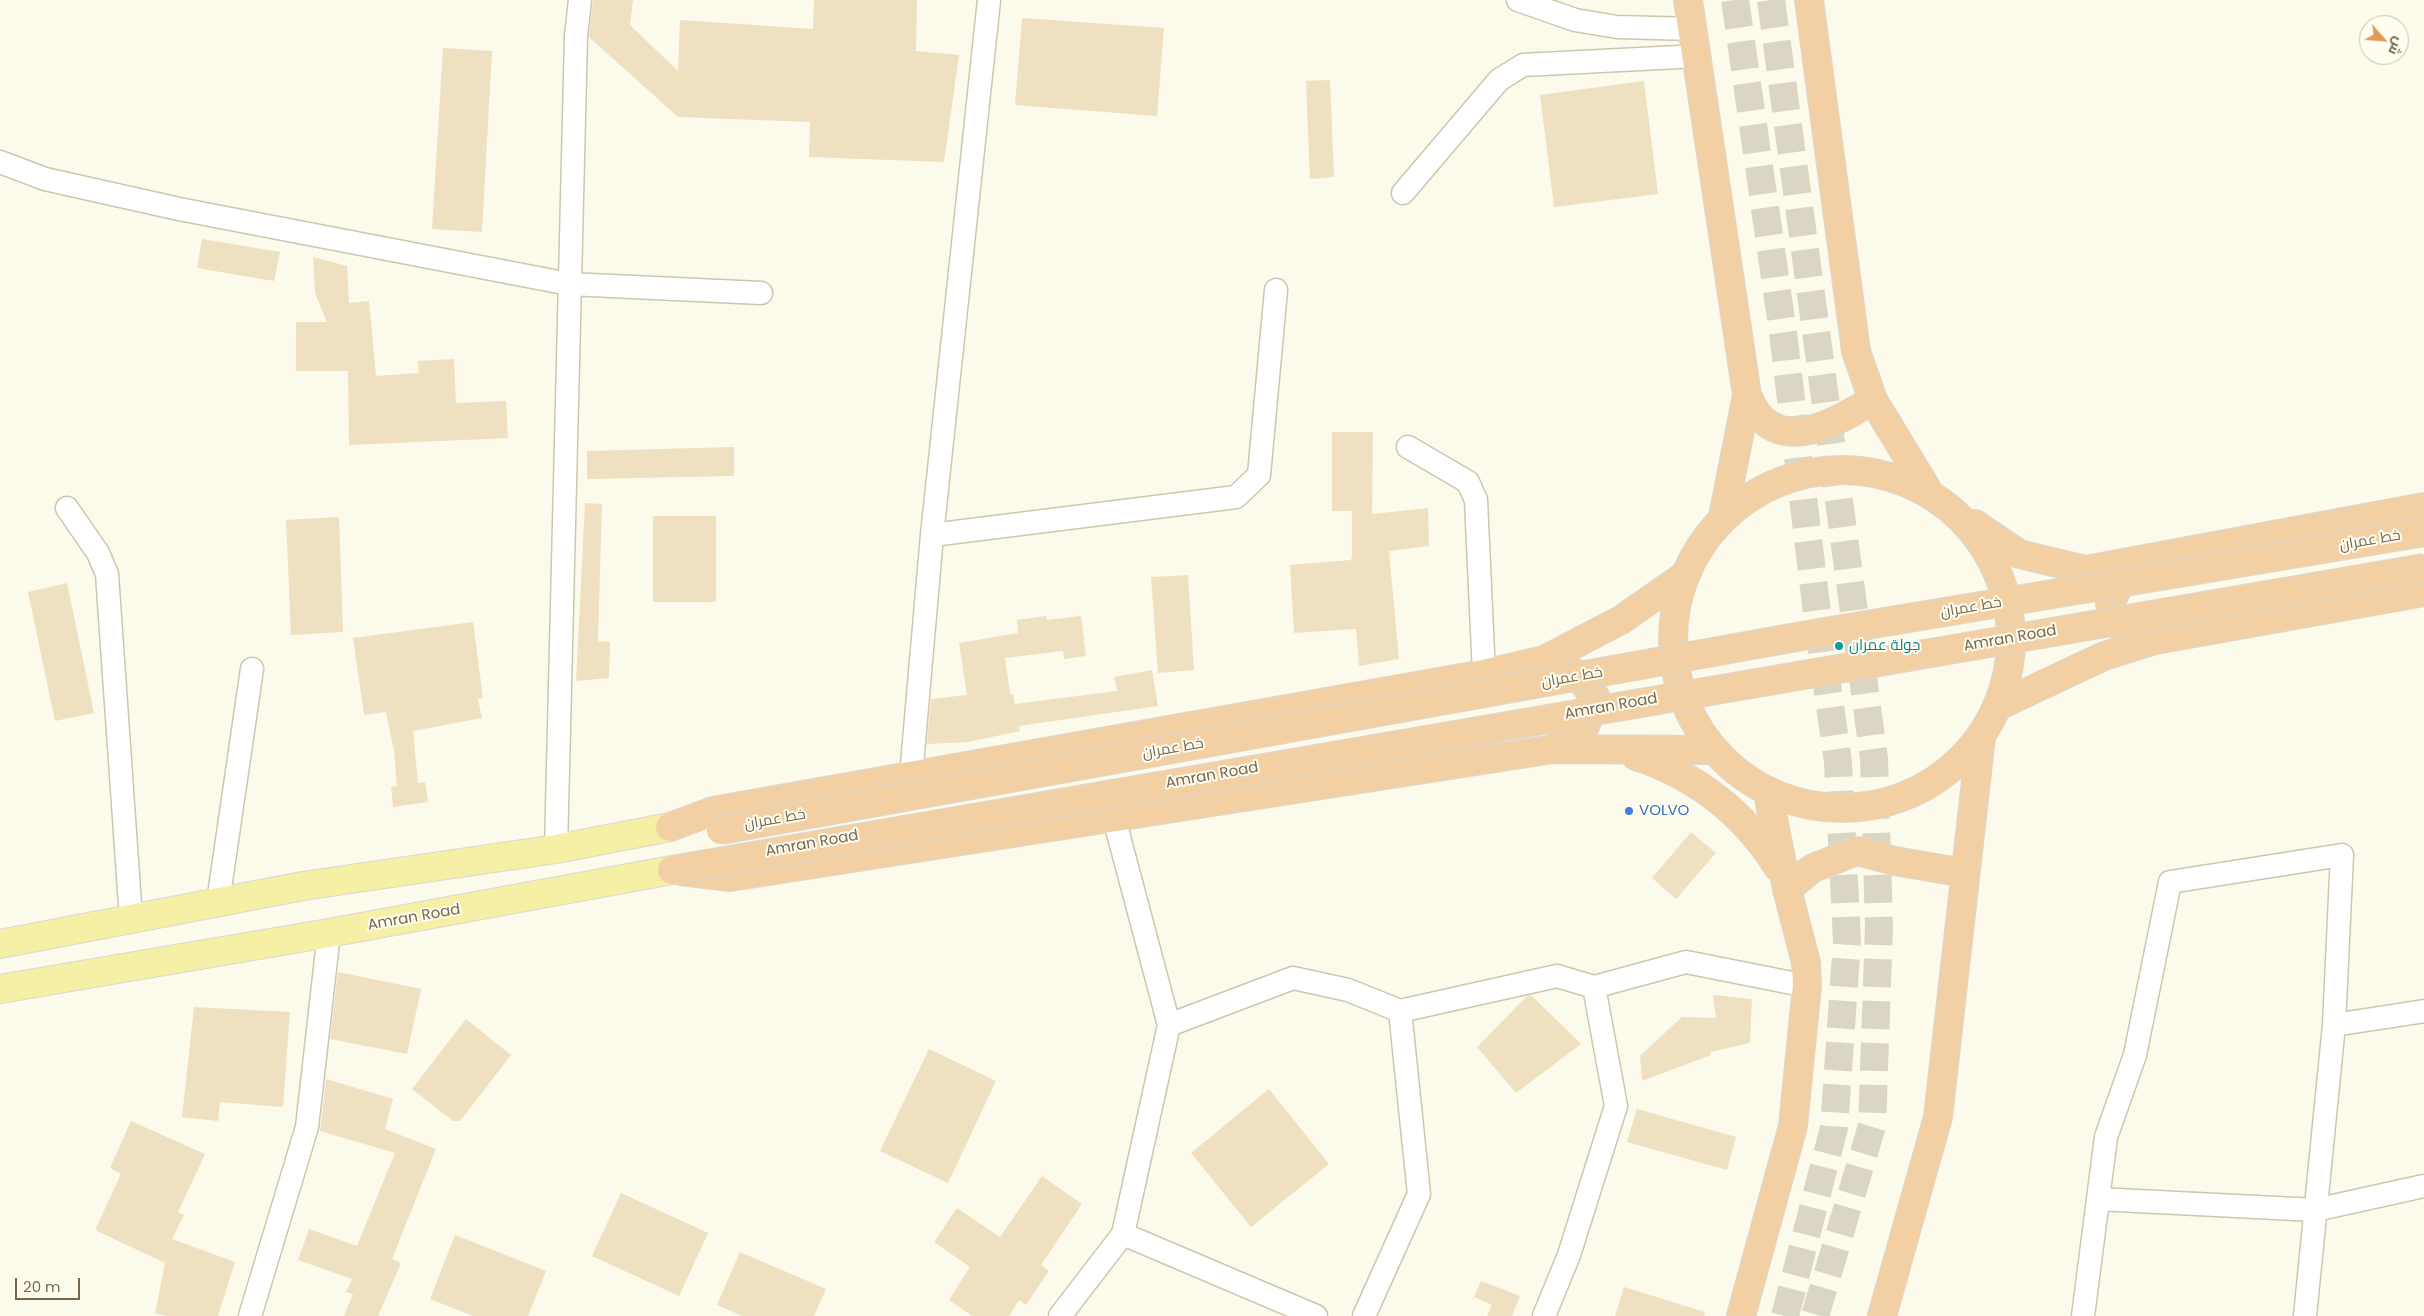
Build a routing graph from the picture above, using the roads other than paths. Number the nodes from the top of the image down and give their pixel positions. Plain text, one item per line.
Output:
1 (580, 0) edge
2 (989, 0) edge
3 (1518, 0) edge
4 (1688, 0) edge
5 (1809, 0) edge
6 (1694, 29) junction
7 (1698, 56) junction
8 (0, 162) edge
9 (1403, 193) dead end
10 (569, 284) junction
11 (1276, 290) dead end
12 (761, 293) dead end
13 (1747, 395) junction
14 (1873, 400) junction
15 (1408, 447) dead end
16 (1927, 489) junction
17 (2424, 507) edge
18 (67, 508) dead end
19 (1723, 517) junction
20 (1964, 517) junction
21 (2424, 532) edge
22 (932, 535) junction
23 (2147, 558) junction
24 (2424, 568) edge
25 (1684, 576) junction
26 (2424, 592) edge
27 (2155, 640) junction
28 (1544, 660) junction
29 (252, 669) dead end
30 (1484, 674) junction
31 (2000, 704) junction
32 (1982, 737) junction
33 (1553, 749) junction
34 (1618, 750) junction
35 (1712, 750) junction
36 (911, 776) junction
37 (1768, 793) junction
38 (1114, 818) junction
39 (670, 827) junction
40 (556, 849) junction
41 (672, 870) junction
42 (1964, 873) junction
43 (1786, 883) junction
44 (218, 902) junction
45 (131, 919) junction
46 (329, 933) junction
47 (0, 944) edge
48 (1807, 986) junction
49 (1594, 987) junction
50 (0, 989) edge
51 (1400, 1011) junction
52 (2424, 1011) edge
53 (2334, 1025) junction
54 (1170, 1026) junction
55 (2424, 1186) edge
56 (2098, 1200) junction
57 (2315, 1210) junction
58 (1123, 1234) junction
59 (250, 1316) edge
60 (1060, 1316) edge
61 (1316, 1316) edge
62 (1364, 1316) edge
63 (1544, 1316) edge
64 (1741, 1316) edge
65 (1882, 1316) edge
66 (2083, 1316) edge
67 (2305, 1316) edge

1 - 10 street
2 - 22 street
3 - 6 street
4 - 6 highway
5 - 14 highway
6 - 7 highway
7 - 9 street
7 - 13 highway
8 - 10 street
10 - 12 street
10 - 40 street
11 - 22 street
13 - 14 highway
13 - 19 highway
14 - 16 highway
15 - 30 street
16 - 19 highway
16 - 20 highway
17 - 23 highway
18 - 45 street
19 - 25 highway
20 - 23 highway
20 - 31 highway
21 - 39 highway, خط عمران, bridge
22 - 36 street
23 - 27 highway
24 - 41 highway, Amran Road, bridge
25 - 28 highway
25 - 35 highway
26 - 27 highway
27 - 31 highway
28 - 30 highway
28 - 33 highway
29 - 44 street
30 - 36 highway
31 - 32 highway
32 - 37 highway
32 - 42 highway
33 - 34 highway
33 - 38 highway
34 - 35 highway
34 - 43 highway
35 - 37 highway
36 - 39 highway
37 - 43 highway
38 - 41 highway
38 - 54 street
39 - 40 main road
40 - 44 main road
41 - 46 main road, Amran Road
42 - 43 highway
42 - 65 highway
43 - 48 highway
44 - 45 main road
45 - 47 main road
46 - 50 main road, Amran Road
46 - 59 street
48 - 49 street
48 - 64 highway
49 - 51 street
49 - 63 street
51 - 54 street
51 - 62 street
52 - 53 street
53 - 56 street
53 - 57 street
54 - 58 street
55 - 57 street
56 - 57 street
56 - 66 street
57 - 67 street
58 - 60 street
58 - 61 street

